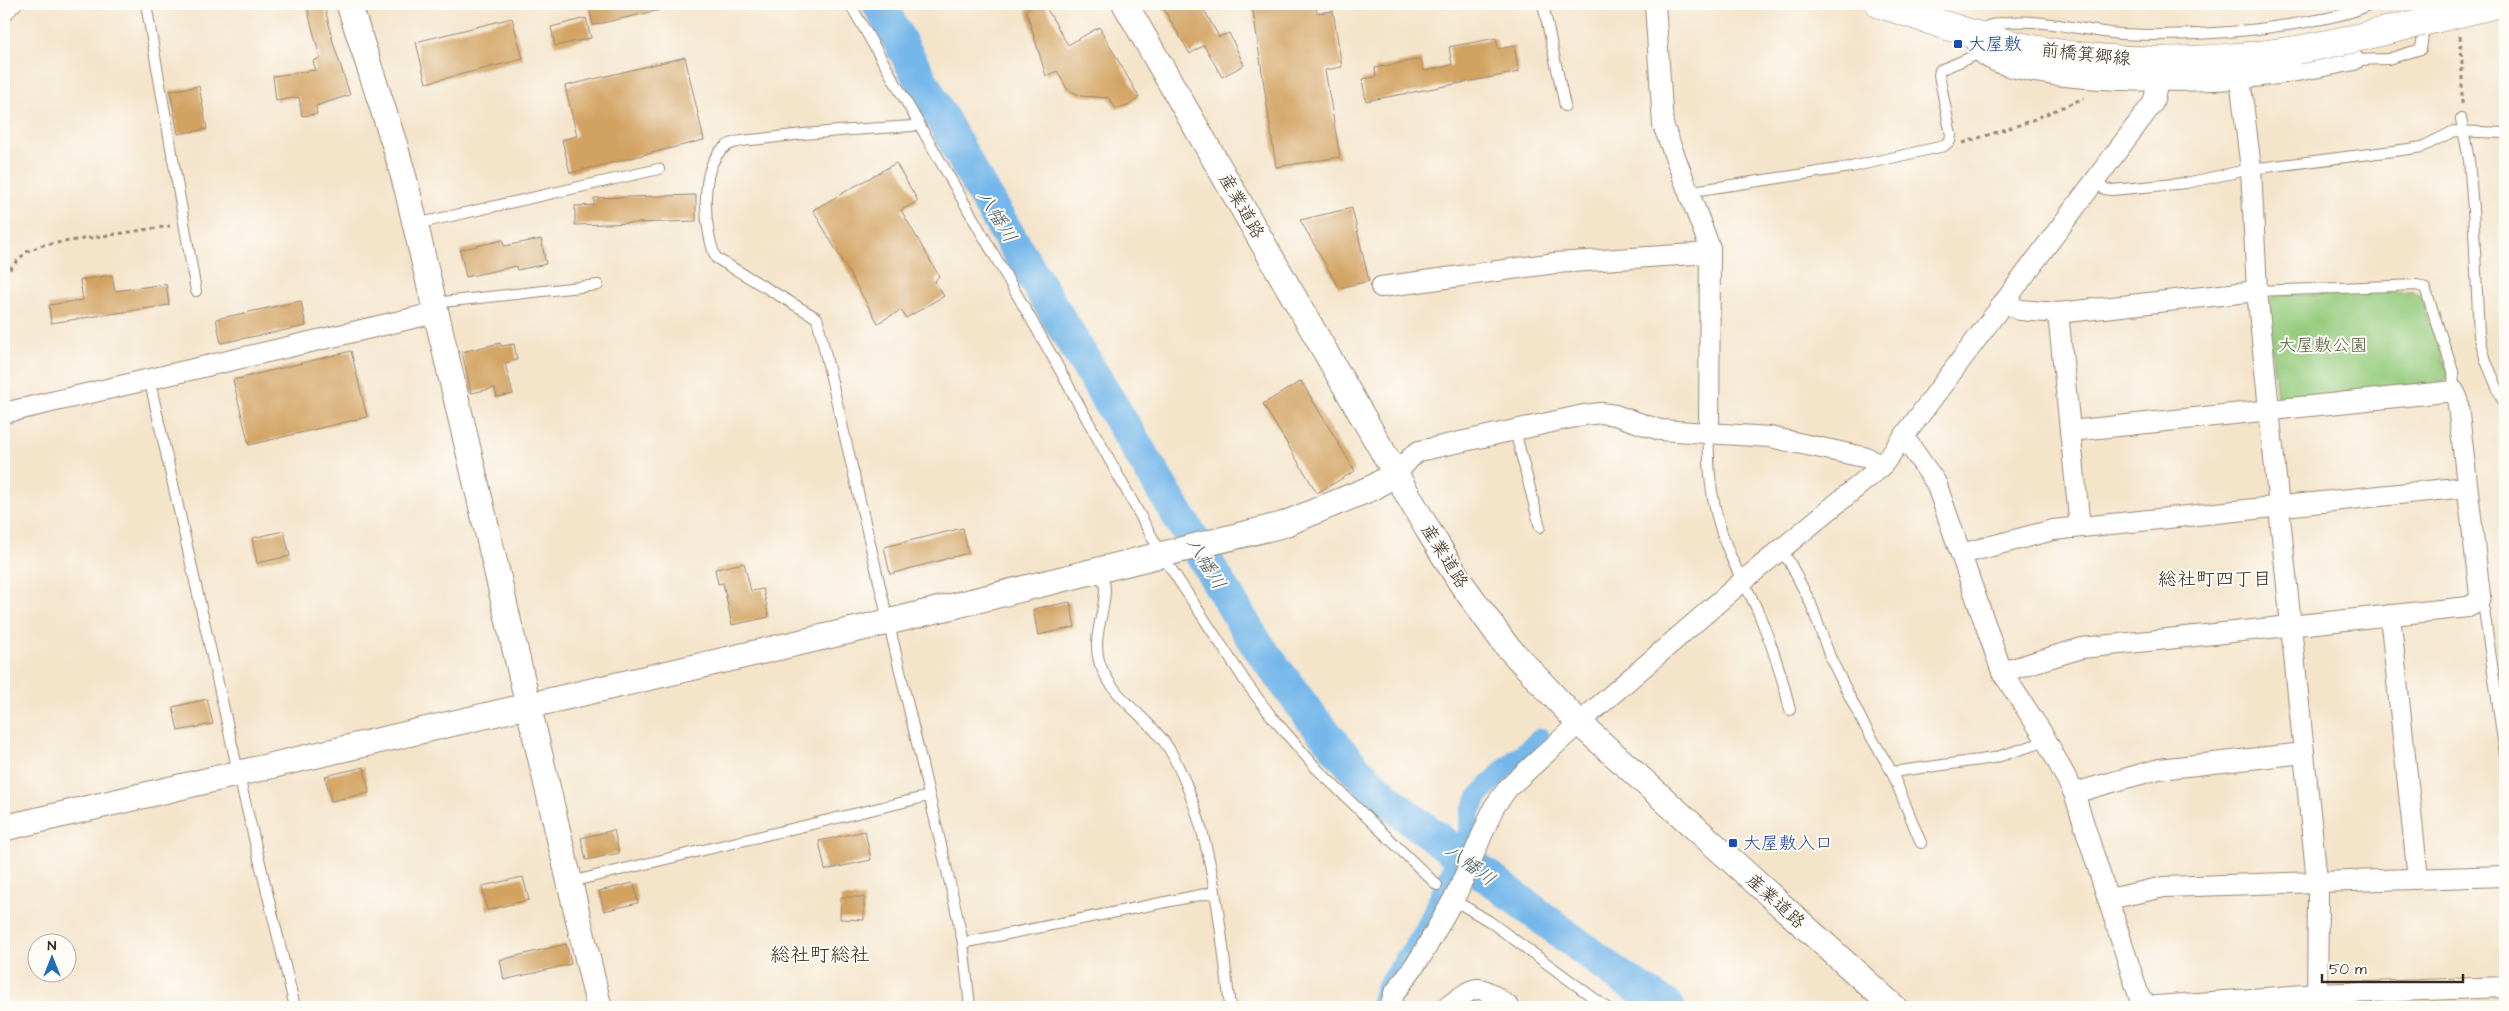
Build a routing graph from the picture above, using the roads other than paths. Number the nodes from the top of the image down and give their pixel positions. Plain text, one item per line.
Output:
1 (17, 4) edge
2 (146, 4) edge
3 (349, 4) edge
4 (850, 4) edge
5 (1125, 4) edge
6 (1543, 4) edge
7 (1655, 4) edge
8 (1880, 4) edge
9 (2371, 4) edge
10 (2415, 4) edge
11 (2497, 4) edge
12 (4, 18) edge
13 (1978, 44) junction
14 (2354, 60) joint
15 (2240, 78) junction
16 (2158, 82) junction
17 (1565, 106) dead end
18 (2462, 120) road end
19 (918, 123) junction
20 (2462, 132) junction
21 (2505, 133) edge
22 (659, 169) dead end
23 (2251, 170) junction
24 (2095, 180) junction
25 (1690, 194) junction
26 (415, 224) junction
27 (1710, 253) junction
28 (598, 285) dead end
29 (1381, 287) dead end
30 (196, 291) dead end
31 (2258, 291) junction
32 (2004, 302) junction
33 (434, 308) junction
34 (2058, 313) junction
35 (149, 378) junction
36 (2454, 391) junction
37 (2505, 406) edge
38 (2270, 410) junction
39 (4, 412) edge
40 (1514, 431) junction
41 (2070, 431) junction
42 (1709, 434) junction
43 (1904, 437) junction
44 (1881, 467) junction
45 (1396, 474) junction
46 (2466, 487) junction
47 (2278, 507) junction
48 (1540, 527) dead end
49 (2080, 527) junction
50 (1780, 551) junction
51 (1167, 554) junction
52 (1961, 554) junction
53 (1099, 570) junction
54 (1744, 580) junction
55 (2479, 601) junction
56 (2390, 615) junction
57 (888, 622) junction
58 (2292, 626) junction
59 (2002, 672) junction
60 (529, 706) junction
61 (1790, 710) dead end
62 (1579, 723) junction
63 (2047, 741) junction
64 (2304, 753) junction
65 (2505, 754) edge
66 (238, 772) junction
67 (1892, 772) junction
68 (2074, 793) junction
69 (929, 796) junction
70 (4, 828) edge
71 (1920, 843) dead end
72 (2505, 876) edge
73 (2418, 878) junction
74 (2317, 881) junction
75 (570, 882) junction
76 (1438, 885) dead end
77 (1214, 892) junction
78 (1455, 895) junction
79 (2109, 899) junction
80 (964, 944) junction
81 (2505, 987) edge
82 (2317, 1000) edge
83 (295, 1007) edge
84 (599, 1007) edge
85 (970, 1007) edge
86 (1230, 1007) edge
87 (1390, 1007) edge
88 (1447, 1007) edge
89 (1509, 1007) edge
90 (1606, 1007) edge
91 (1894, 1007) edge

1 - 12 lane
2 - 30 lane
3 - 26 street
4 - 19 lane
5 - 45 street, 産業道路
6 - 17 lane
7 - 25 street
8 - 13 main road, 前橋箕郷線
9 - 13 lane
10 - 14 lane
11 - 13 main road, 前橋箕郷線, bridge
13 - 16 street
13 - 25 lane
14 - 15 street
15 - 16 street
15 - 23 street
16 - 24 street
18 - 20 lane
19 - 51 lane
19 - 57 lane
20 - 21 lane
20 - 23 lane
20 - 37 lane
22 - 26 lane
23 - 24 lane
23 - 31 street
24 - 32 street
25 - 27 street
26 - 33 street
27 - 29 street
27 - 42 street
28 - 33 lane
31 - 34 street
31 - 36 lane
31 - 38 street
32 - 34 street
32 - 43 street
33 - 35 street
33 - 60 street
34 - 41 street
35 - 39 street
35 - 66 lane
36 - 38 street
36 - 46 street
38 - 41 street
38 - 47 street
40 - 42 street
40 - 45 street
40 - 48 lane
41 - 49 street
42 - 44 street
42 - 54 lane
43 - 44 street
43 - 52 street
44 - 50 street
45 - 51 street
45 - 62 street, 産業道路
46 - 47 street
46 - 55 street
47 - 49 street
47 - 58 street
49 - 52 street
50 - 54 street
50 - 67 lane
51 - 53 street
51 - 76 lane
52 - 59 street
53 - 57 street
53 - 77 lane
54 - 61 lane
54 - 62 street
55 - 56 street
55 - 65 lane
56 - 58 street
56 - 73 street
57 - 60 street
57 - 69 lane
58 - 59 street
58 - 64 street
59 - 63 street
60 - 66 street
60 - 75 street
62 - 78 street
62 - 91 street, 産業道路
63 - 67 lane
63 - 68 street
64 - 68 street
64 - 74 street
66 - 70 street
66 - 83 lane
67 - 71 lane
68 - 79 street
69 - 75 lane
69 - 80 lane
72 - 73 street
73 - 74 street
74 - 79 street
74 - 82 street
75 - 84 street
77 - 80 lane
77 - 86 lane
78 - 87 street
78 - 90 lane
79 - 82 street
80 - 85 lane
81 - 82 street
88 - 89 street

